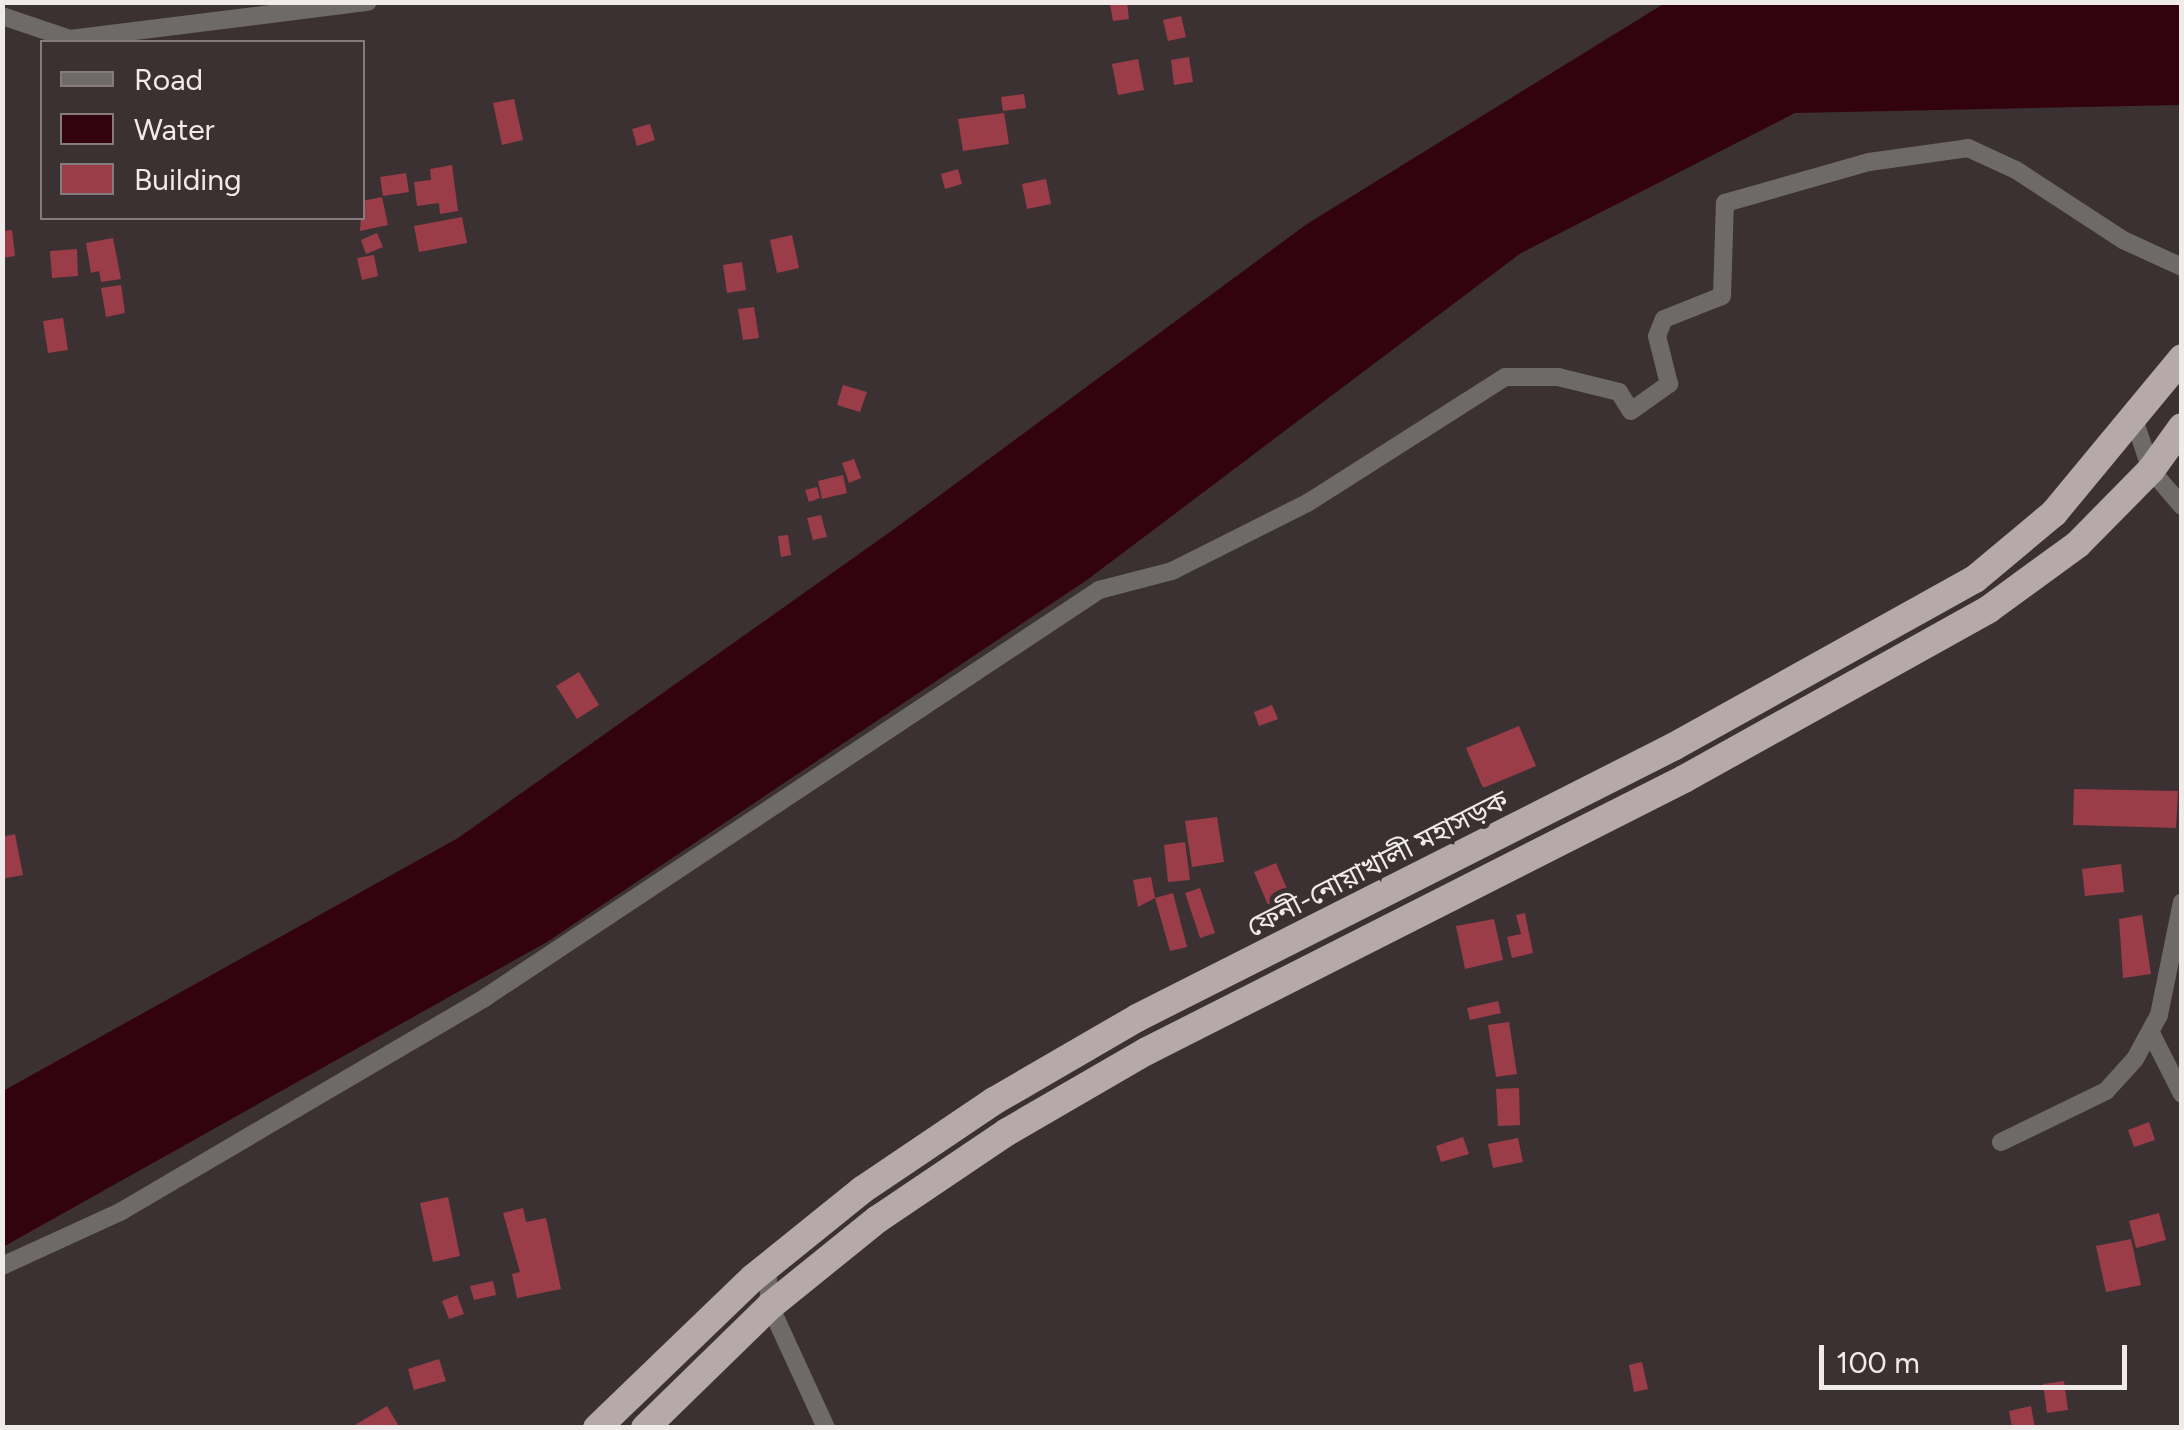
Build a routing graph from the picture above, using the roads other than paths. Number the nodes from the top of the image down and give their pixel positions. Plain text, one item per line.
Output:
1 (368, 2) edge
2 (2, 16) edge
3 (2182, 267) edge
4 (2182, 358) edge
5 (2135, 422) junction
6 (2182, 427) edge
7 (2151, 470) junction
8 (2182, 506) edge
9 (2182, 902) edge
10 (2151, 1033) junction
11 (2182, 1094) edge
12 (2001, 1142) dead end
13 (2, 1266) edge
14 (767, 1267) junction
15 (770, 1306) junction
16 (596, 1428) edge
17 (646, 1428) edge
18 (826, 1428) edge

1 - 2 street
3 - 13 street
4 - 5 highway, ফেনী-নোয়াখালী মহাসড়ক
5 - 7 street
5 - 14 highway, ফেনী-নোয়াখালী মহাসড়ক
6 - 7 highway
7 - 8 street
7 - 15 highway
9 - 10 street
10 - 11 street
10 - 12 street
14 - 15 street
14 - 16 highway, ফেনী-নোয়াখালী মহাসড়ক
15 - 17 highway
15 - 18 street

